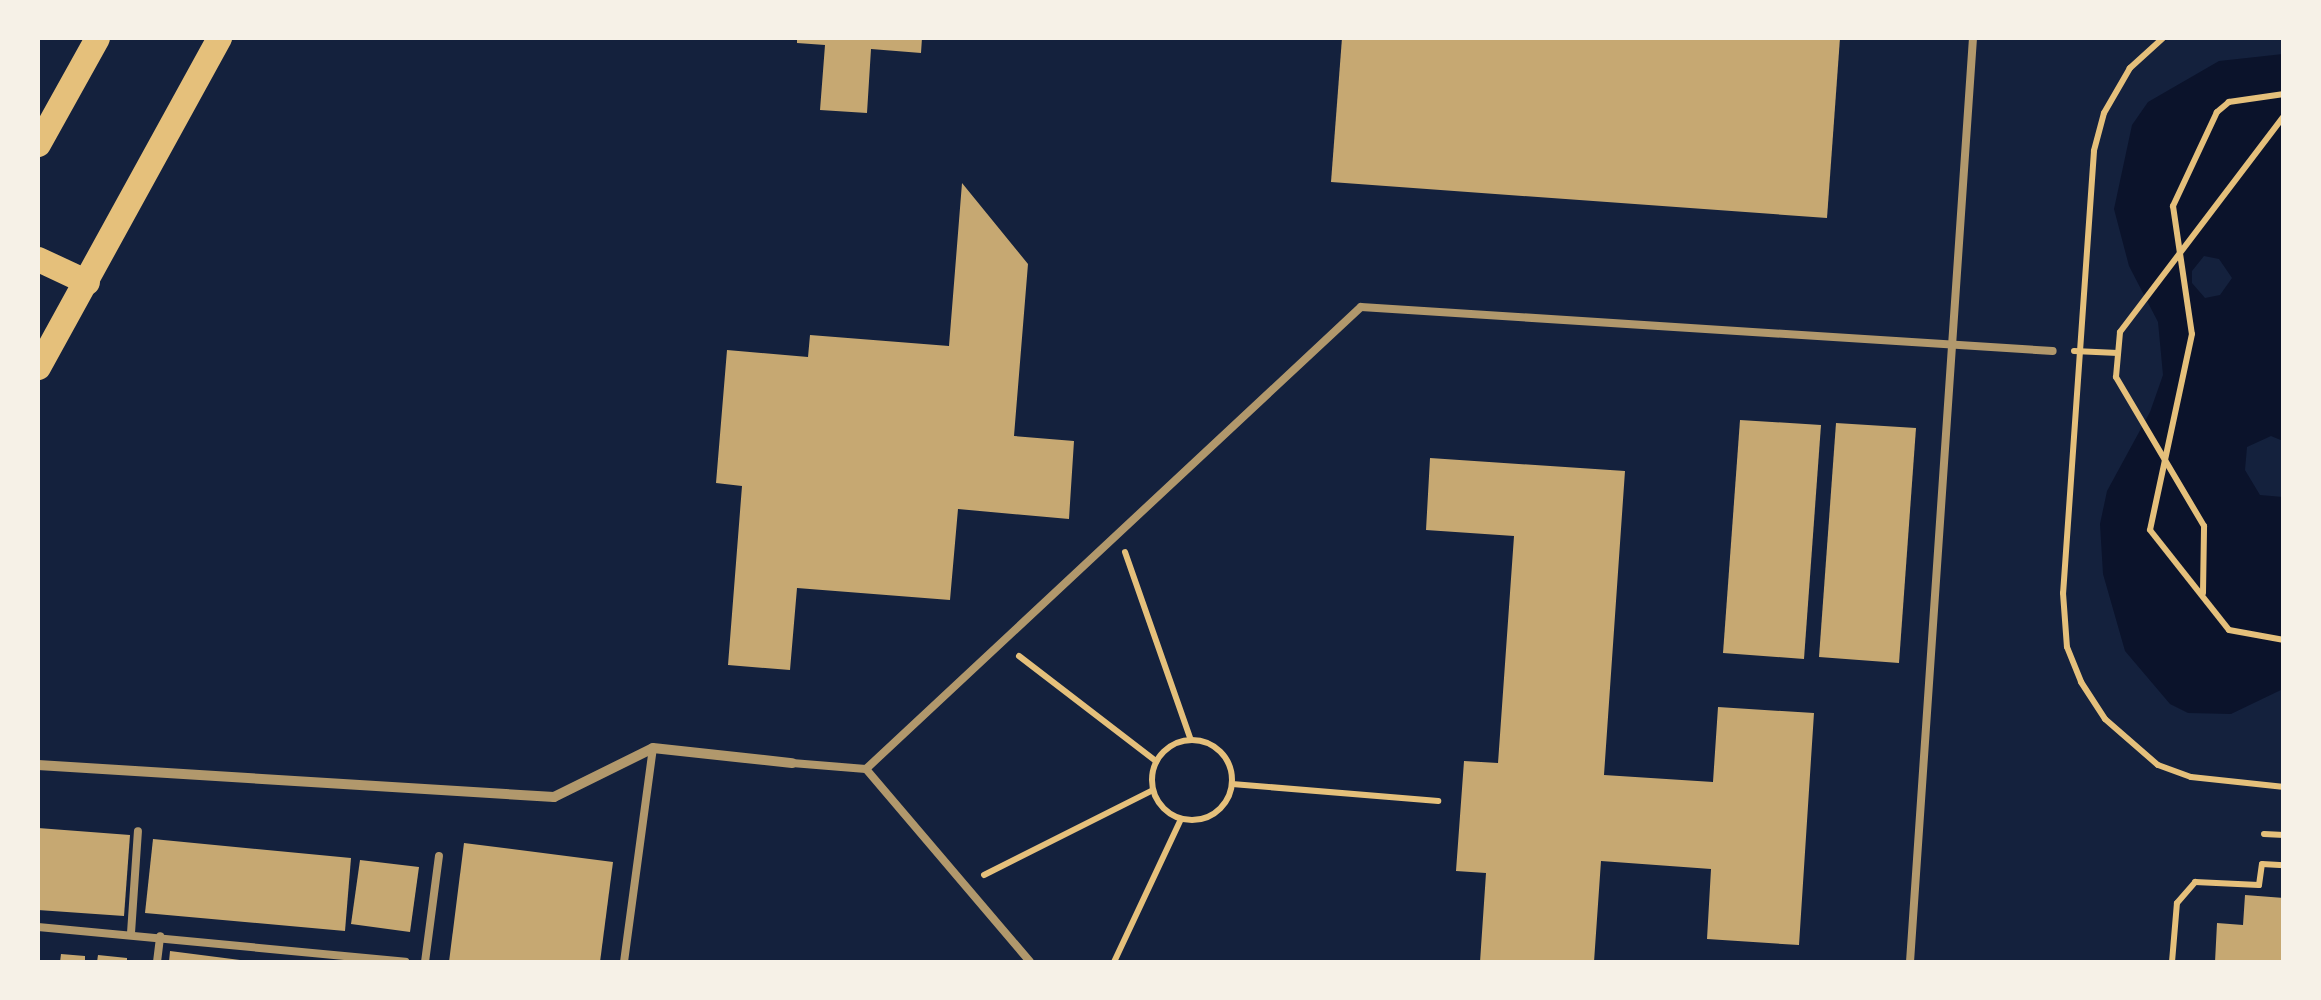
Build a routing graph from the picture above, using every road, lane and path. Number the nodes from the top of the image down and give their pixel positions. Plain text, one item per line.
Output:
1 (96, 38) edge
2 (220, 38) edge
3 (1973, 38) edge
4 (2163, 38) edge
5 (2284, 94) edge
6 (2284, 116) edge
7 (38, 144) edge
8 (2176, 253) junction
9 (38, 259) edge
10 (87, 282) junction
11 (1952, 346) junction
12 (2052, 350) joint
13 (2077, 351) junction
14 (2118, 353) junction
15 (38, 367) edge
16 (2166, 462) junction
17 (1118, 532) junction
18 (2203, 594) junction
19 (2284, 640) edge
20 (1002, 642) junction
21 (1190, 740) junction
22 (653, 748) junction
23 (1156, 762) junction
24 (792, 764) joint
25 (38, 765) edge
26 (866, 769) junction
27 (1232, 784) junction
28 (2284, 786) edge
29 (1153, 790) junction
30 (1438, 801) dead end
31 (1181, 820) junction
32 (138, 832) dead end
33 (2264, 834) dead end
34 (2284, 835) edge
35 (439, 856) dead end
36 (2284, 865) edge
37 (965, 885) junction
38 (38, 927) edge
39 (131, 933) junction
40 (160, 936) junction
41 (342, 958) edge
42 (157, 962) edge
43 (405, 962) edge
44 (425, 962) edge
45 (624, 962) edge
46 (1030, 962) edge
47 (1114, 962) edge
48 (1910, 962) edge
49 (2172, 962) edge

1 - 7 main road
2 - 10 main road
3 - 11 lane
4 - 13 path
5 - 8 path
6 - 8 path
8 - 14 path
8 - 16 path
9 - 10 main road
10 - 15 main road
11 - 12 lane
11 - 17 lane
11 - 48 lane
12 - 13 path
13 - 14 path
13 - 28 path
14 - 16 path
16 - 18 path
16 - 18 path
17 - 20 lane
17 - 21 path
18 - 19 path
20 - 23 path
20 - 26 lane
21 - 23 path
21 - 27 path
22 - 24 street
22 - 25 street
22 - 45 lane
23 - 29 path
24 - 26 lane
26 - 37 lane
27 - 30 path
27 - 31 path
29 - 31 path
29 - 37 path
31 - 47 path
32 - 39 lane
33 - 34 path
35 - 44 lane
36 - 49 path
37 - 46 lane
38 - 39 lane
39 - 40 lane
40 - 41 lane
40 - 42 lane
41 - 43 lane

